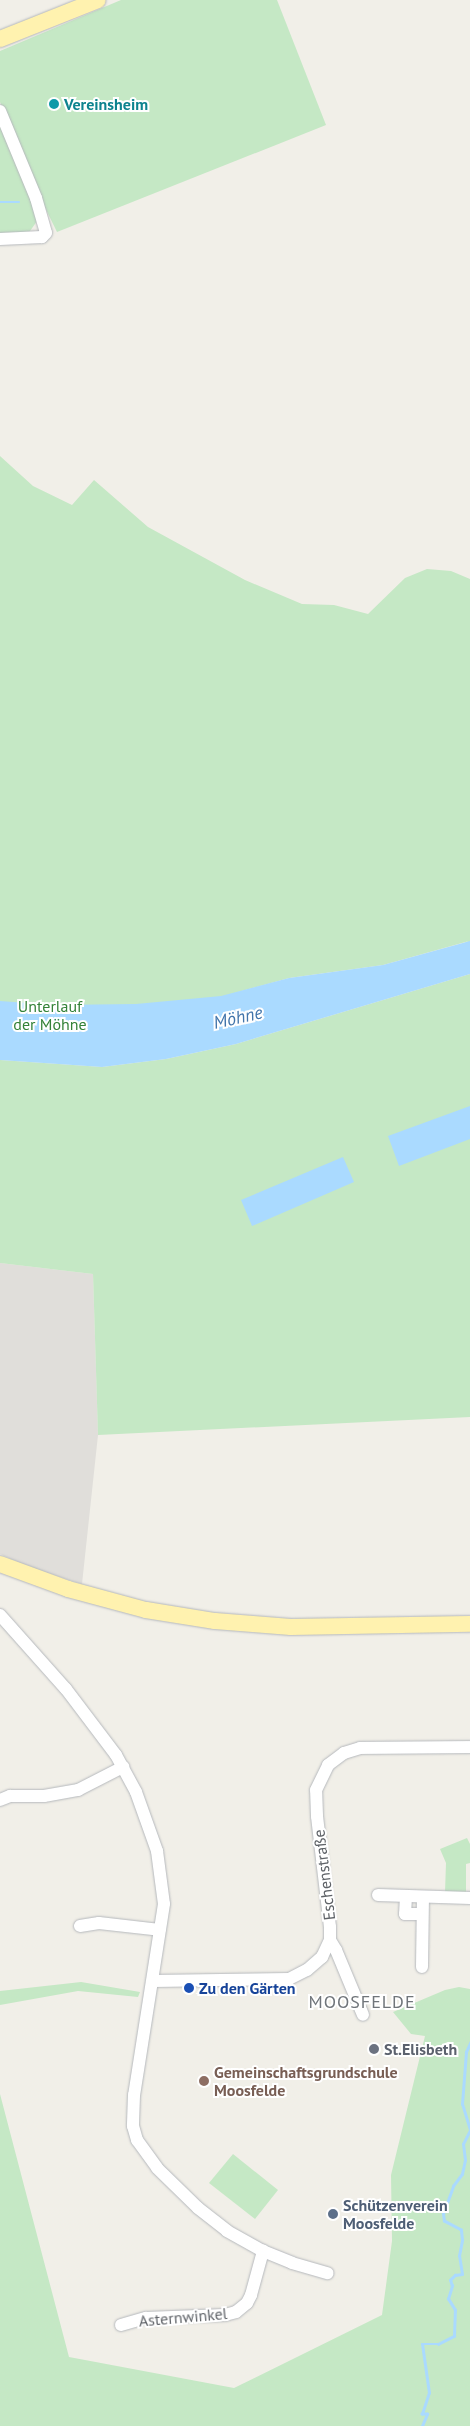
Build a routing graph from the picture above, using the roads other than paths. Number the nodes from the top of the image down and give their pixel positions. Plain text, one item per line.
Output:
1 (98, 0) edge
2 (0, 39) edge
3 (0, 111) edge
4 (0, 239) edge
5 (0, 1564) edge
6 (0, 1615) edge
7 (470, 1624) edge
8 (470, 1747) edge
9 (124, 1767) junction
10 (0, 1800) edge
11 (378, 1895) dead end
12 (406, 1896) junction
13 (423, 1897) junction
14 (470, 1898) edge
15 (422, 1914) junction
16 (80, 1926) dead end
17 (160, 1930) junction
18 (330, 1940) junction
19 (422, 1967) dead end
20 (153, 1980) junction
21 (363, 2015) dead end
22 (264, 2251) junction
23 (328, 2273) dead end
24 (121, 2325) dead end

1 - 2 main road
3 - 4 street
5 - 7 main road
6 - 9 street
8 - 18 street, Eschenstraße
9 - 10 street
9 - 17 street
11 - 12 street
12 - 13 street
12 - 15 street
13 - 14 street
13 - 15 street
15 - 19 street
16 - 17 street
17 - 20 street
18 - 20 street, Eschenstraße
18 - 21 street
20 - 22 street
22 - 23 street
22 - 24 street, Asternwinkel

